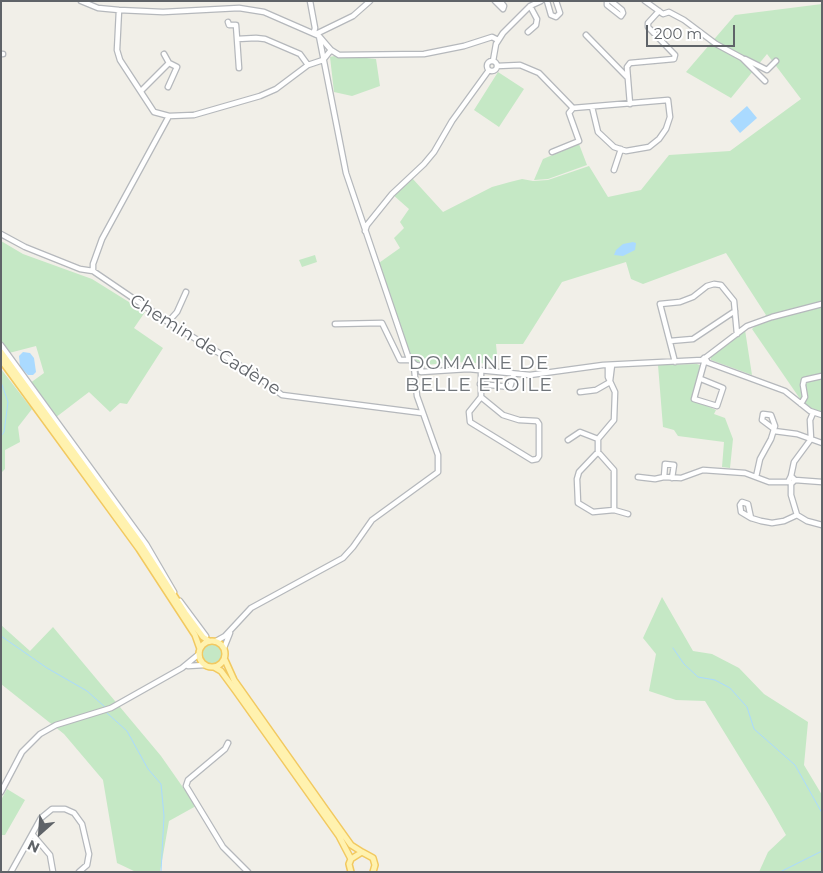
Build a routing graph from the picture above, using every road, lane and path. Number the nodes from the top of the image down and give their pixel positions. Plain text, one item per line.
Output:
1 (81, 1) edge
2 (310, 1) edge
3 (370, 1) edge
4 (495, 1) edge
5 (500, 1) edge
6 (541, 1) edge
7 (547, 1) edge
8 (556, 1) edge
9 (607, 1) edge
10 (611, 1) edge
11 (645, 1) edge
12 (530, 6) junction
13 (119, 10) junction
14 (659, 11) junction
15 (228, 22) dead end
16 (528, 32) dead end
17 (316, 34) junction
18 (586, 35) dead end
19 (237, 39) junction
20 (498, 40) junction
21 (326, 50) junction
22 (164, 54) dead end
23 (742, 58) junction
24 (323, 60) junction
25 (493, 61) junction
26 (776, 61) dead end
27 (169, 63) junction
28 (308, 65) junction
29 (497, 66) junction
30 (239, 68) dead end
31 (489, 70) junction
32 (628, 77) junction
33 (765, 81) dead end
34 (168, 87) dead end
35 (141, 91) junction
36 (630, 104) junction
37 (592, 107) junction
38 (573, 108) junction
39 (170, 116) junction
40 (621, 149) junction
41 (552, 152) dead end
42 (614, 170) dead end
43 (365, 231) junction
44 (1, 234) edge
45 (93, 272) junction
46 (186, 292) dead end
47 (822, 304) edge
48 (735, 311) junction
49 (168, 322) junction
50 (336, 324) dead end
51 (737, 334) junction
52 (670, 341) junction
53 (1, 344) edge
54 (1, 352) edge
55 (1, 360) edge
56 (411, 360) junction
57 (704, 361) junction
58 (675, 362) junction
59 (610, 365) junction
60 (418, 369) junction
61 (481, 370) junction
62 (514, 374) junction
63 (822, 376) edge
64 (701, 379) junction
65 (610, 382) junction
66 (480, 384) junction
67 (580, 392) dead end
68 (481, 398) junction
69 (801, 404) junction
70 (812, 413) junction
71 (422, 414) junction
72 (822, 415) edge
73 (811, 439) junction
74 (568, 440) dead end
75 (598, 440) junction
76 (822, 443) edge
77 (598, 452) junction
78 (638, 477) dead end
79 (664, 477) junction
80 (756, 477) junction
81 (672, 478) junction
82 (791, 480) junction
83 (822, 482) edge
84 (614, 510) junction
85 (628, 514) dead end
86 (797, 515) junction
87 (751, 518) dead end
88 (822, 525) edge
89 (233, 626) junction
90 (206, 636) dead end
91 (209, 641) junction
92 (216, 641) junction
93 (224, 648) junction
94 (199, 652) junction
95 (225, 660) junction
96 (204, 665) junction
97 (182, 668) junction
98 (214, 668) junction
99 (228, 743) dead end
100 (1, 792) edge
101 (33, 835) junction
102 (362, 852) junction
103 (351, 859) junction
104 (351, 871) edge
105 (374, 871) edge
106 (11, 872) edge
107 (53, 872) edge
108 (80, 872) edge
109 (248, 872) edge

1 - 13 street
2 - 17 street
3 - 17 street
4 - 5 street
6 - 12 street
7 - 8 street
9 - 10 street
11 - 14 street
12 - 16 street
12 - 20 street
13 - 17 street
13 - 35 street
14 - 23 street
14 - 32 street
15 - 19 street
17 - 21 street
18 - 32 street
19 - 28 street
19 - 30 street
20 - 21 street
20 - 25 street
21 - 24 street
22 - 27 street
23 - 26 street
23 - 33 street
24 - 28 street
24 - 43 street
25 - 29 street
25 - 31 street
27 - 34 street
27 - 35 street
28 - 39 street
29 - 31 street
29 - 38 street
31 - 43 street
32 - 36 street
35 - 39 street
36 - 37 street
36 - 40 street
37 - 38 street
37 - 40 street
38 - 41 street
39 - 45 street
40 - 42 street
43 - 56 street
44 - 45 street, Chemin de Cadène
45 - 49 street, Chemin de Cadène
46 - 49 street
47 - 51 street
48 - 51 street
48 - 52 street
48 - 52 street
49 - 71 street, Chemin de Cadène
50 - 56 street
51 - 57 street
52 - 58 street
53 - 90 street
54 - 91 main road
55 - 94 main road
56 - 60 street
57 - 58 street
57 - 64 street
57 - 69 street
58 - 59 street
59 - 62 street
59 - 65 street
60 - 61 street
60 - 71 street
61 - 62 street
61 - 66 street
62 - 66 street
63 - 69 street
64 - 64 street
65 - 67 street
65 - 75 street
66 - 68 street
68 - 68 street
69 - 70 street
70 - 72 street
70 - 73 street
71 - 89 street
73 - 76 street
73 - 80 street
73 - 82 street
74 - 75 street
75 - 77 street
77 - 84 street
77 - 84 street
78 - 79 street
79 - 81 street
79 - 81 street
80 - 81 street
80 - 82 street
82 - 83 street
82 - 86 street
84 - 85 street
86 - 87 street
86 - 88 street
89 - 92 street
89 - 93 street
91 - 92 main road
91 - 94 main road
92 - 93 main road
93 - 95 main road
94 - 96 main road
94 - 97 street
95 - 98 main road
95 - 102 main road
96 - 97 street
96 - 98 main road
97 - 100 street
98 - 103 main road
99 - 109 street
101 - 106 street
101 - 107 street
101 - 108 street
102 - 103 main road
102 - 105 main road
103 - 104 main road

